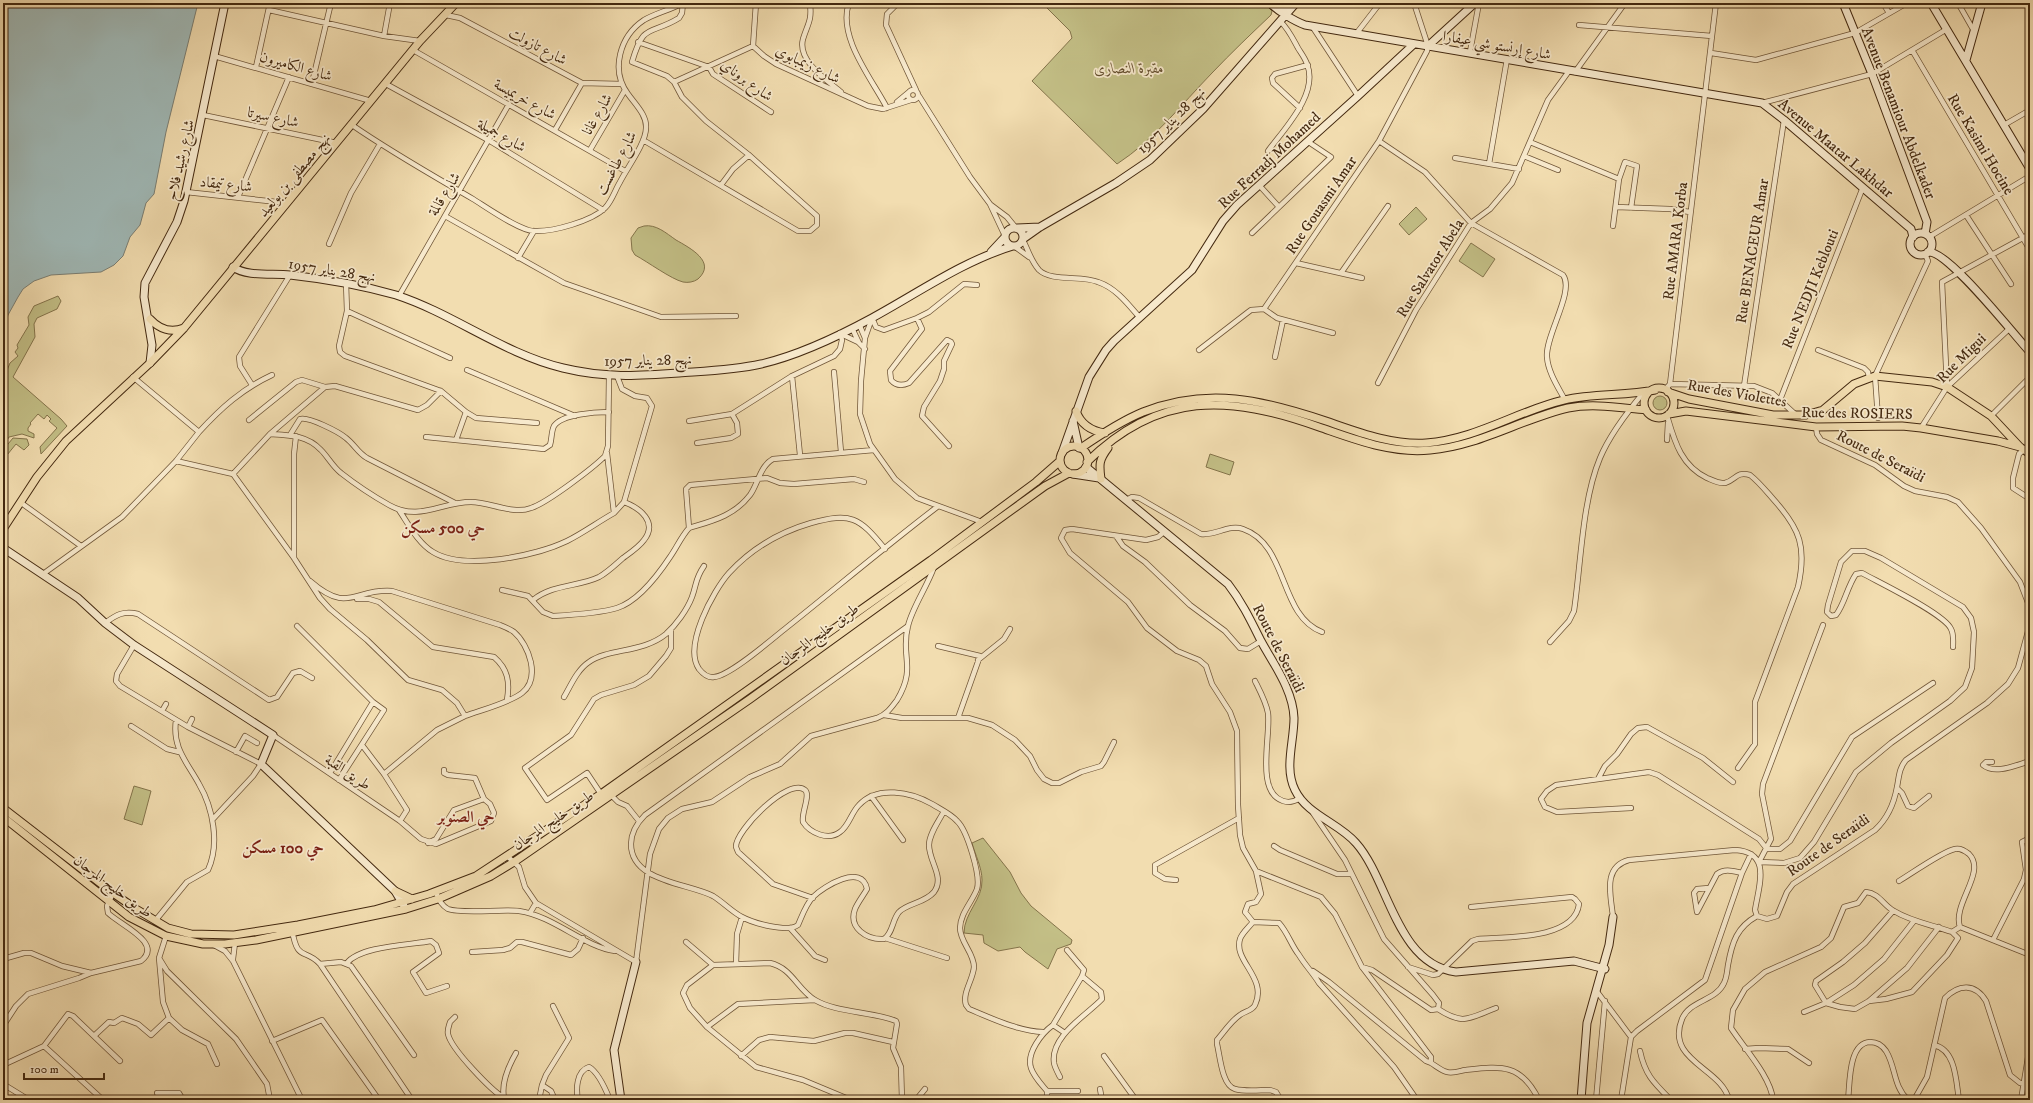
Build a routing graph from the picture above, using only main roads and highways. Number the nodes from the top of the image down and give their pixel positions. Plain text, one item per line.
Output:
1 (456, 3) edge
2 (148, 317) road end
3 (184, 328) junction
4 (1655, 390) junction
5 (1667, 391) junction
6 (1646, 410) junction
7 (1076, 411) road end
8 (1668, 416) junction
9 (1105, 433) junction
10 (1116, 438) junction
11 (1080, 448) junction
12 (2025, 450) edge
13 (1060, 461) junction
14 (1086, 465) junction
15 (1071, 473) junction
16 (1101, 479) road end
17 (3, 529) edge
18 (933, 563) junction
19 (3, 808) edge
20 (3, 817) edge
21 (26, 830) junction
22 (438, 895) junction
23 (413, 899) junction
24 (393, 904) junction
25 (404, 906) junction
26 (292, 929) junction
27 (211, 935) junction
28 (211, 944) junction

1 - 3 main road, نهج مصطفى بن بولعيد
2 - 3 main road
3 - 17 main road, نهج مصطفى بن بولعيد
4 - 5 main road
4 - 6 main road
4 - 9 main road
5 - 8 main road
5 - 12 main road, Rue des Violettes
6 - 8 main road
6 - 10 main road
7 - 9 main road
8 - 12 main road, Rue des ROSIERS
9 - 11 main road
10 - 14 main road
10 - 16 main road
11 - 13 main road
11 - 14 main road
13 - 15 main road
13 - 18 main road, طريق خليج المرجان
14 - 15 main road
15 - 18 main road, طريق خليج المرجان
18 - 22 main road, طريق خليج المرجان
18 - 22 main road, طريق خليج المرجان
19 - 21 main road, طريق خليج المرجان
20 - 21 main road, طريق خليج المرجان
21 - 27 main road, طريق خليج المرجان
21 - 28 main road, طريق خليج المرجان
22 - 23 main road, طريق خليج المرجان
22 - 25 main road, طريق خليج المرجان
23 - 24 main road
23 - 25 main road, طريق خليج المرجان
24 - 25 main road, طريق خليج المرجان
24 - 26 main road, طريق خليج المرجان
25 - 26 main road, طريق خليج المرجان
26 - 27 main road, طريق خليج المرجان
26 - 28 main road, طريق خليج المرجان
27 - 28 main road

